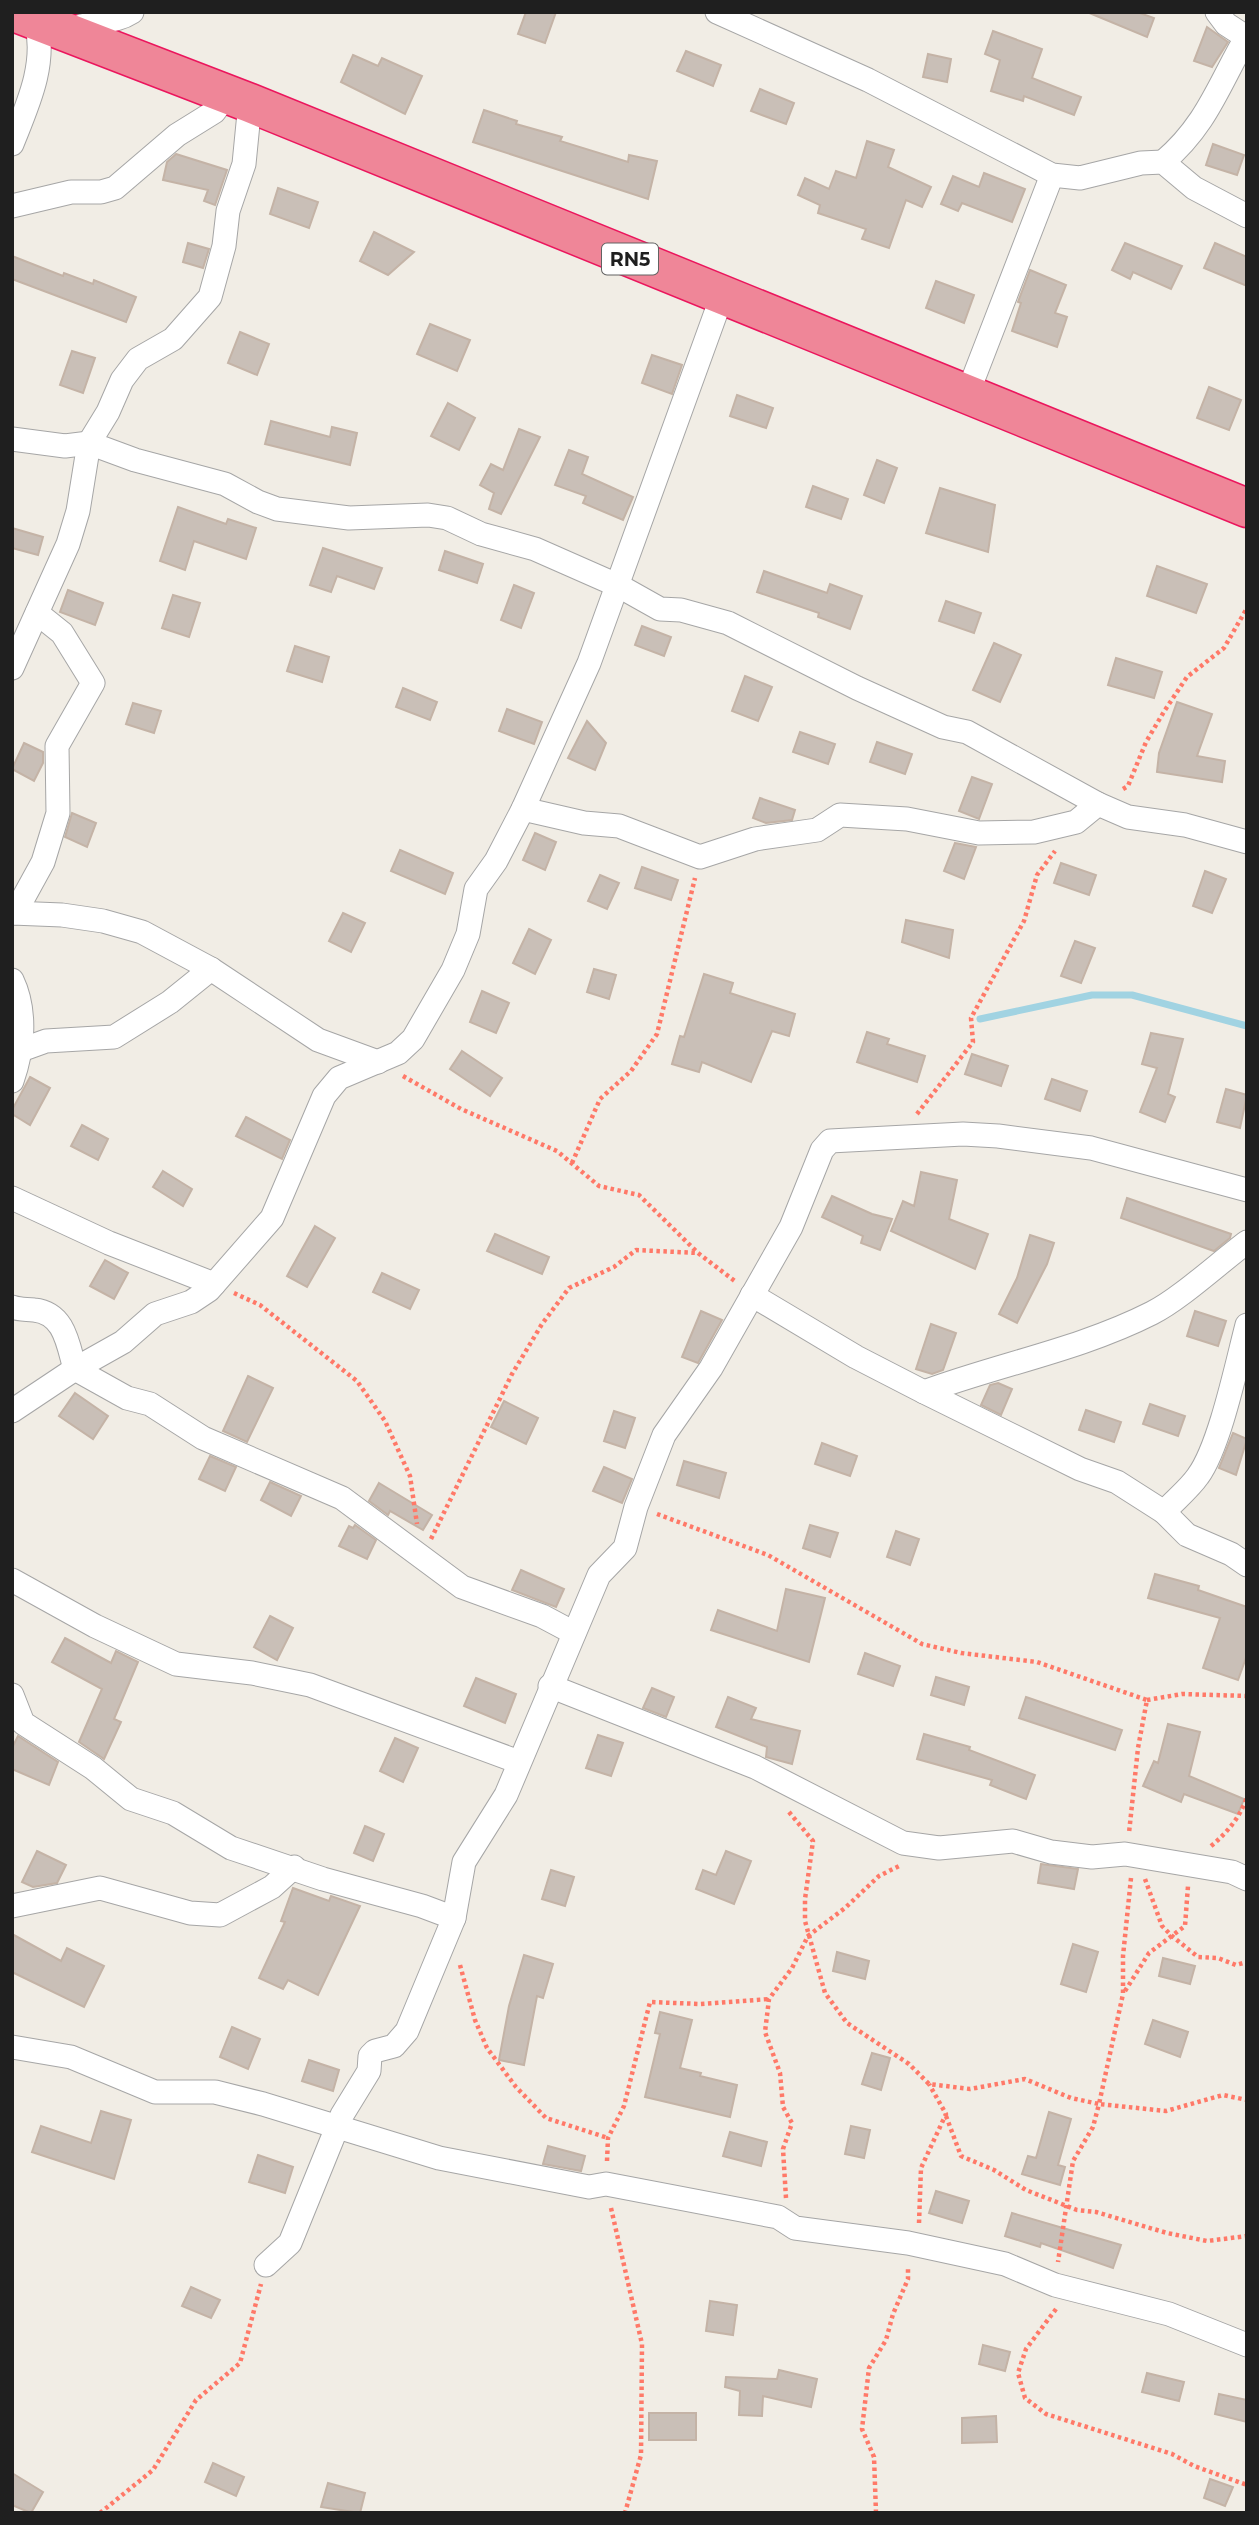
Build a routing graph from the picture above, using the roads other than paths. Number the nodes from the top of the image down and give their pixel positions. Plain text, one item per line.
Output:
1 (132, 12) edge
2 (717, 12) edge
3 (1217, 12) edge
4 (39, 22) edge
5 (1247, 36) edge
6 (238, 99) junction
7 (12, 144) edge
8 (1163, 162) junction
9 (1052, 175) junction
10 (12, 206) edge
11 (1247, 216) edge
12 (722, 296) junction
13 (967, 395) junction
14 (12, 439) edge
15 (89, 443) junction
16 (1247, 508) edge
17 (619, 586) junction
18 (37, 613) junction
19 (12, 668) edge
20 (1098, 804) junction
21 (523, 809) junction
22 (1247, 842) edge
23 (14, 913) edge
24 (211, 969) junction
25 (12, 980) edge
26 (21, 1050) junction
27 (378, 1062) junction
28 (12, 1081) edge
29 (1247, 1190) edge
30 (12, 1198) edge
31 (1247, 1242) edge
32 (214, 1284) junction
33 (752, 1295) junction
34 (12, 1307) edge
35 (1247, 1325) edge
36 (75, 1369) junction
37 (924, 1392) junction
38 (12, 1411) edge
39 (1164, 1511) junction
40 (1247, 1566) edge
41 (12, 1580) edge
42 (573, 1633) junction
43 (550, 1686) junction
44 (12, 1695) edge
45 (519, 1762) junction
46 (293, 1867) junction
47 (1247, 1878) edge
48 (12, 1906) edge
49 (454, 1918) junction
50 (12, 2047) edge
51 (337, 2128) junction
52 (266, 2265) road end
53 (1247, 2345) edge

1 - 4 street
2 - 9 street
3 - 5 street
4 - 6 highway, RN5
4 - 7 street
5 - 8 street
6 - 10 street
6 - 12 highway, RN5
6 - 15 street
8 - 9 street
8 - 11 street
9 - 13 street
12 - 13 highway, RN5
12 - 17 street
13 - 16 highway, RN5
14 - 15 street
15 - 17 street
15 - 18 street
17 - 20 street
17 - 21 street
18 - 19 street
18 - 23 street
20 - 21 street
20 - 22 street
21 - 27 street
23 - 24 street
24 - 26 street
24 - 27 street
25 - 26 street
26 - 28 street
27 - 32 street
29 - 33 street
30 - 32 street
31 - 37 street
32 - 36 street
33 - 37 street
33 - 42 street
34 - 36 street
35 - 39 street
36 - 38 street
36 - 42 street
37 - 39 street
39 - 40 street
41 - 45 street
42 - 43 street
43 - 45 street
43 - 47 street
44 - 46 street
45 - 49 street
46 - 48 street
46 - 49 street
49 - 51 street
50 - 51 street
51 - 52 street
51 - 53 street

